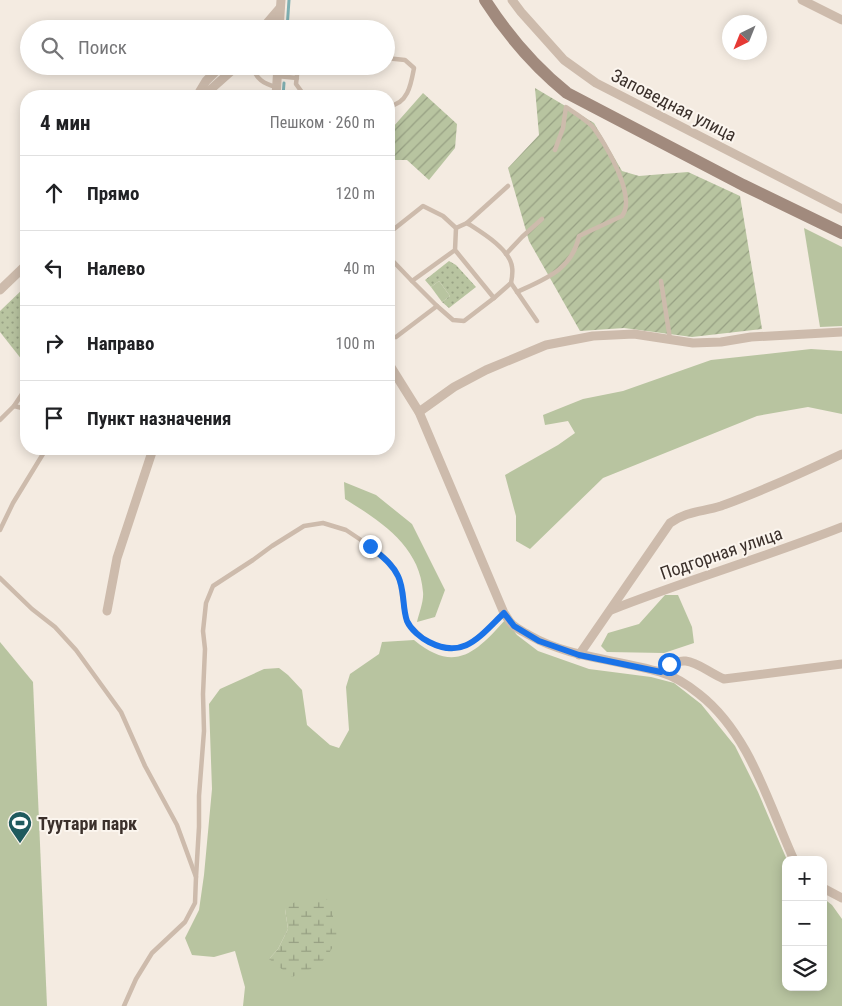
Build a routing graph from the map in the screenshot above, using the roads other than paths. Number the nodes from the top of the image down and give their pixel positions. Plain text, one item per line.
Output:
1 (485, 0) edge
2 (512, 0) edge
3 (802, 0) edge
4 (280, 4) edge
5 (268, 20) edge
6 (279, 20) edge
7 (842, 20) edge
8 (395, 59) edge
9 (212, 75) edge
10 (227, 75) edge
11 (256, 75) edge
12 (277, 75) edge
13 (288, 75) edge
14 (297, 75) edge
15 (297, 78) junction
16 (201, 90) edge
17 (210, 90) edge
18 (273, 90) edge
19 (276, 90) edge
20 (300, 90) edge
21 (395, 104) edge
22 (554, 150) dead end
23 (508, 186) dead end
24 (842, 209) edge
25 (542, 219) dead end
26 (467, 223) junction
27 (395, 228) edge
28 (456, 228) junction
29 (842, 233) edge
30 (455, 250) junction
31 (506, 254) junction
32 (395, 263) edge
33 (20, 271) edge
34 (412, 281) junction
35 (661, 281) dead end
36 (511, 284) junction
37 (0, 290) edge
38 (517, 292) junction
39 (494, 298) junction
40 (437, 306) junction
41 (537, 321) dead end
42 (842, 332) edge
43 (396, 337) dead end
44 (670, 340) junction
45 (395, 374) edge
46 (20, 397) edge
47 (14, 406) junction
48 (20, 408) edge
49 (419, 412) junction
50 (0, 420) edge
51 (842, 454) edge
52 (42, 455) edge
53 (151, 455) edge
54 (842, 527) edge
55 (0, 530) edge
56 (0, 578) edge
57 (610, 610) junction
58 (107, 611) dead end
59 (504, 613) junction
60 (579, 655) junction
61 (842, 664) edge
62 (661, 672) junction
63 (792, 856) edge
64 (196, 877) junction
65 (827, 890) edge
66 (842, 898) edge
67 (124, 1006) edge

1 - 29 street
2 - 24 street, Заповедная улица
3 - 7 street
4 - 5 street
4 - 6 street
8 - 21 lane
9 - 16 street
10 - 17 street
11 - 18 lane
12 - 19 street
13 - 15 lane
14 - 15 lane
15 - 20 lane
22 - 38 lane
23 - 26 lane
25 - 31 lane
26 - 28 lane
26 - 31 lane
27 - 28 lane
28 - 30 lane
30 - 34 lane
30 - 39 lane
31 - 36 lane
32 - 34 lane
33 - 37 street
34 - 40 lane
35 - 44 lane
36 - 38 lane
36 - 39 lane
38 - 41 lane
39 - 40 lane
40 - 43 lane
42 - 44 street
44 - 49 street
45 - 49 street
46 - 47 lane
47 - 48 lane
47 - 50 lane
49 - 59 street
51 - 57 street
52 - 55 lane
53 - 58 street
54 - 57 street, Подгорная улица
56 - 64 lane
57 - 60 street
59 - 60 street
59 - 64 lane
60 - 62 street
61 - 62 street
62 - 63 street
64 - 67 lane
65 - 66 street

